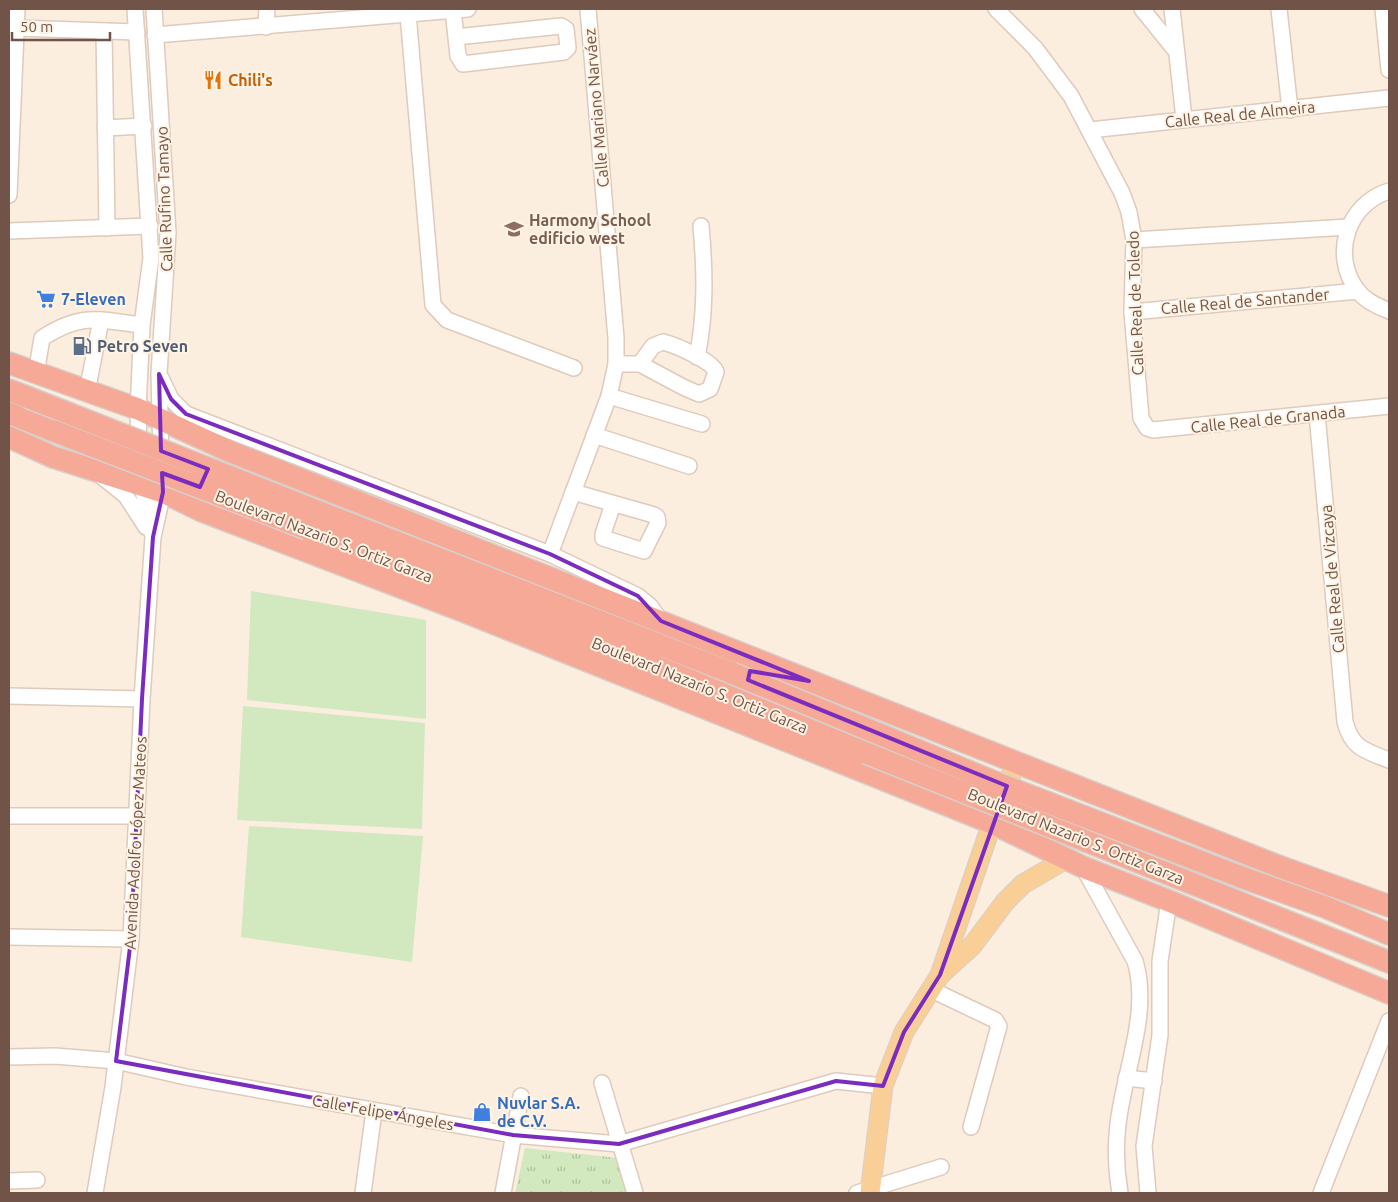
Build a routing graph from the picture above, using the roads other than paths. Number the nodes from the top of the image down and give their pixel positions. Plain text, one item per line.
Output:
1 (17, 9) edge
2 (136, 9) edge
3 (154, 9) edge
4 (267, 9) edge
5 (460, 9) edge
6 (588, 9) edge
7 (996, 9) edge
8 (1142, 9) edge
9 (1172, 9) edge
10 (1278, 9) edge
11 (1383, 9) edge
12 (408, 14) junction
13 (266, 26) junction
14 (16, 28) junction
15 (104, 31) junction
16 (137, 32) junction
17 (154, 35) junction
18 (456, 37) junction
19 (1177, 52) junction
20 (1389, 70) edge
21 (1389, 98) edge
22 (1290, 110) junction
23 (1184, 118) junction
24 (144, 126) junction
25 (105, 128) junction
26 (1090, 130) junction
27 (1389, 191) edge
28 (9, 195) edge
29 (150, 226) junction
30 (702, 226) dead end
31 (1348, 227) junction
32 (107, 228) junction
33 (9, 231) edge
34 (1134, 240) junction
35 (1358, 291) junction
36 (1389, 311) edge
37 (1132, 312) junction
38 (101, 320) junction
39 (142, 325) junction
40 (697, 357) junction
41 (9, 363) edge
42 (616, 364) junction
43 (640, 364) junction
44 (574, 368) dead end
45 (36, 374) junction
46 (159, 374) junction
47 (78, 389) junction
48 (18, 394) edge
49 (609, 396) junction
50 (1389, 406) edge
51 (138, 408) junction
52 (9, 413) edge
53 (1318, 414) junction
54 (159, 418) junction
55 (702, 424) dead end
56 (1148, 428) joint
57 (594, 435) junction
58 (9, 437) edge
59 (229, 451) junction
60 (53, 457) junction
61 (689, 466) dead end
62 (95, 471) junction
63 (140, 484) junction
64 (163, 492) junction
65 (573, 492) junction
66 (613, 504) dead end
67 (202, 512) junction
68 (312, 520) junction
69 (153, 536) junction
70 (550, 554) junction
71 (506, 607) junction
72 (462, 611) junction
73 (661, 621) junction
74 (618, 628) junction
75 (809, 681) junction
76 (9, 696) edge
77 (142, 699) junction
78 (1389, 760) edge
79 (1016, 763) junction
80 (9, 816) edge
81 (137, 816) junction
82 (992, 823) junction
83 (1075, 863) junction
84 (1278, 866) junction
85 (1170, 901) junction
86 (1389, 906) edge
87 (1333, 910) junction
88 (1272, 914) junction
89 (1389, 934) edge
90 (9, 937) edge
91 (131, 939) junction
92 (1135, 961) junction
93 (1160, 961) junction
94 (1389, 962) edge
95 (1352, 978) junction
96 (936, 982) junction
97 (1389, 993) edge
98 (1138, 1015) junction
99 (1161, 1017) junction
100 (1389, 1021) edge
101 (9, 1057) edge
102 (116, 1061) junction
103 (1126, 1078) junction
104 (1154, 1081) junction
105 (602, 1083) dead end
106 (883, 1086) junction
107 (521, 1096) dead end
108 (374, 1111) junction
109 (971, 1127) dead end
110 (513, 1135) junction
111 (619, 1144) junction
112 (942, 1167) dead end
113 (37, 1180) dead end
114 (9, 1181) edge
115 (866, 1192) edge
116 (96, 1193) edge
117 (364, 1193) edge
118 (503, 1193) edge
119 (635, 1193) edge
120 (1120, 1193) edge
121 (1148, 1193) edge
122 (1321, 1193) edge

1 - 14 street
2 - 16 street, Calle Rufino Tamayo
3 - 17 street, Calle Rufino Tamayo
4 - 13 street
5 - 12 street
5 - 18 street
6 - 42 street, Calle Mariano Narváez
7 - 26 street, Calle Real de Toledo
8 - 19 street
9 - 19 street
10 - 22 street
11 - 20 street
12 - 13 street
12 - 44 street
13 - 17 street
14 - 15 street
14 - 28 street
15 - 16 street
15 - 25 street
16 - 24 street, Calle Rufino Tamayo
17 - 46 street, Calle Rufino Tamayo
18 - 18 street
19 - 23 street
21 - 22 street, Calle Real de Almeira
22 - 23 street, Calle Real de Almeira
23 - 26 street, Calle Real de Almeira
24 - 25 street
24 - 29 street, Calle Rufino Tamayo
25 - 32 street
26 - 34 street, Calle Real de Toledo
27 - 31 street
29 - 32 street
29 - 39 street, Calle Rufino Tamayo
30 - 40 street
31 - 34 street
31 - 35 street
32 - 33 street
34 - 37 street, Calle Real de Toledo
35 - 36 street
35 - 37 street, Calle Real de Santander
37 - 56 street, Calle Real de Toledo
38 - 39 street
38 - 45 street
38 - 47 street
39 - 51 street, Calle Rufino Tamayo
40 - 43 street
40 - 43 street
41 - 45 highway
42 - 43 street
42 - 49 street, Calle Mariano Narváez
45 - 47 highway
46 - 54 street, Calle Rufino Tamayo
46 - 70 street
47 - 51 highway
47 - 60 highway
48 - 68 highway, Boulevard Nazario S. Ortiz Garza, bridge
49 - 55 street
49 - 57 street, Calle Mariano Narváez
50 - 53 street, Calle Real de Granada
51 - 54 highway
51 - 63 street, Calle Rufino Tamayo
52 - 68 highway, Boulevard Nazario S. Ortiz Garza, bridge
53 - 56 street, Calle Real de Granada
53 - 78 street, Calle Real de Vizcaya
54 - 59 highway
54 - 64 street, Calle Rufino Tamayo
57 - 61 street
57 - 65 street, Calle Mariano Narváez
58 - 60 highway
59 - 67 highway
59 - 73 highway
60 - 62 highway
62 - 63 highway
62 - 69 street
63 - 64 highway
63 - 69 street, Calle Rufino Tamayo
64 - 67 highway
64 - 69 street, Avenida Adolfo López Mateos
65 - 66 street
65 - 70 street, Calle Mariano Narváez
67 - 72 highway
68 - 71 highway, Boulevard Nazario S. Ortiz Garza
68 - 74 highway, Boulevard Nazario S. Ortiz Garza
69 - 77 street, Avenida Adolfo López Mateos
70 - 73 street
71 - 72 highway
71 - 88 highway, Boulevard Nazario S. Ortiz Garza, bridge
72 - 82 highway
73 - 75 highway
74 - 75 highway
74 - 87 highway, Boulevard Nazario S. Ortiz Garza, bridge
75 - 79 highway
76 - 77 street
77 - 81 street, Avenida Adolfo López Mateos
79 - 82 main road
79 - 84 highway
80 - 81 street
81 - 91 street, Avenida Adolfo López Mateos
82 - 83 highway
82 - 96 main road
83 - 85 highway
83 - 92 street
83 - 96 main road
84 - 86 highway
84 - 87 highway
85 - 93 street
85 - 95 highway
87 - 89 highway, Boulevard Nazario S. Ortiz Garza
88 - 94 highway, Boulevard Nazario S. Ortiz Garza
88 - 95 highway
90 - 91 street
91 - 102 street, Avenida Adolfo López Mateos
92 - 93 street
92 - 98 street
93 - 99 street
95 - 97 highway
96 - 106 main road
96 - 109 street
98 - 99 street
98 - 103 street
99 - 104 street
100 - 122 street
101 - 102 street, Calle Felipe Ángeles
102 - 108 street, Calle Felipe Ángeles
102 - 116 street, Avenida Adolfo López Mateos
103 - 104 street
103 - 120 street
104 - 121 street
105 - 111 street
106 - 111 street, Calle Felipe Ángeles
106 - 115 main road
107 - 110 street
108 - 110 street, Calle Felipe Ángeles
108 - 117 street
110 - 111 street, Calle Felipe Ángeles
110 - 118 street
111 - 119 street
112 - 115 street
113 - 114 street

